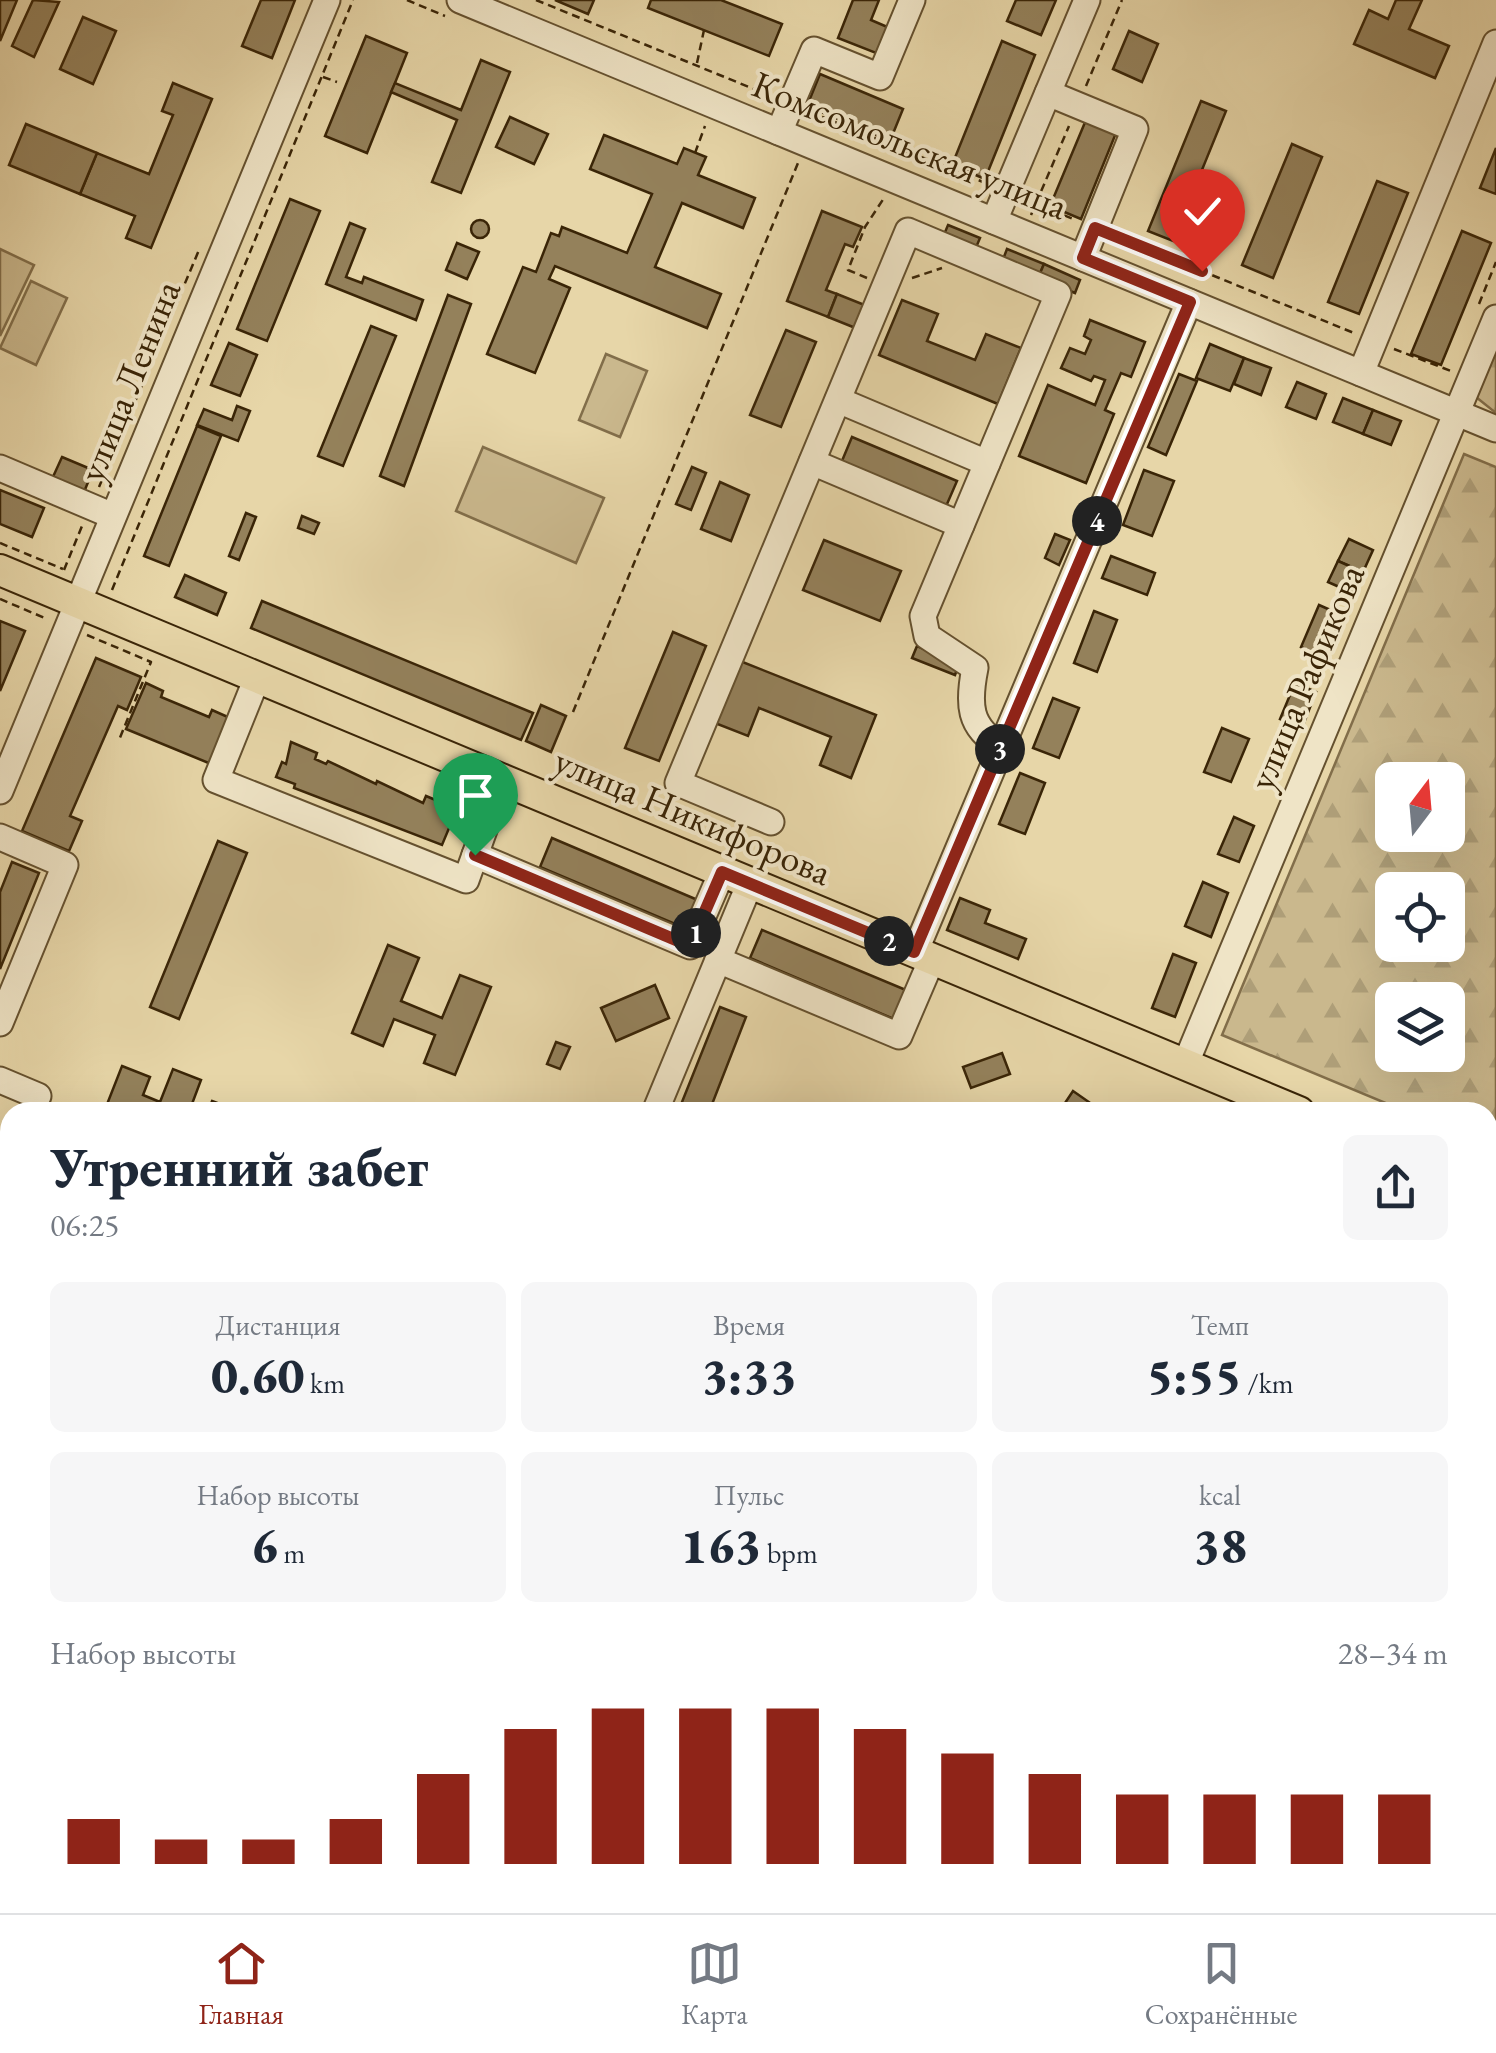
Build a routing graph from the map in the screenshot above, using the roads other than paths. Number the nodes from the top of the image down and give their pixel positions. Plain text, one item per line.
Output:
1 (327, 0) edge
2 (460, 0) edge
3 (912, 0) edge
4 (1087, 0) edge
5 (1496, 43) edge
6 (1048, 93) junction
7 (780, 132) junction
8 (994, 221) junction
9 (1083, 258) junction
10 (1190, 302) junction
11 (1496, 318) edge
12 (1360, 373) junction
13 (838, 400) junction
14 (1456, 413) junction
15 (1496, 430) edge
16 (812, 462) junction
17 (987, 462) junction
18 (0, 468) edge
19 (102, 511) junction
20 (961, 524) junction
21 (0, 570) edge
22 (80, 600) junction
23 (257, 678) junction
24 (1002, 746) junction
25 (502, 780) junction
26 (0, 791) edge
27 (771, 822) dead end
28 (0, 836) edge
29 (475, 855) junction
30 (736, 878) junction
31 (923, 956) junction
32 (718, 960) junction
33 (0, 1023) edge
34 (1185, 1065) junction
35 (0, 1080) edge
36 (38, 1096) dead end
37 (660, 1102) edge
38 (1275, 1102) edge

1 - 19 street, улица Ленина
2 - 7 street, Комсомольская улица
3 - 7 street
4 - 6 street
5 - 12 street
6 - 8 street
6 - 9 street
7 - 8 street, Комсомольская улица
8 - 9 street, Комсомольская улица
9 - 10 street, Комсомольская улица
10 - 12 street, Комсомольская улица
10 - 24 street
11 - 14 street, улица Рафикова
12 - 14 street, Комсомольская улица
13 - 16 street
13 - 17 street
13 - 17 street
14 - 15 street, Комсомольская улица
14 - 34 street, улица Рафикова
16 - 20 street
16 - 27 street
17 - 20 street
18 - 19 street
19 - 22 street, улица Ленина
20 - 24 street
21 - 22 main road, улица Никифорова
22 - 23 main road, улица Никифорова
22 - 26 street, улица Ленина
23 - 25 main road, улица Никифорова
23 - 29 street
24 - 31 street
25 - 29 street
25 - 30 main road, улица Никифорова
28 - 33 street
29 - 30 street
30 - 31 main road, улица Никифорова
30 - 32 street
31 - 32 street
31 - 34 main road, улица Никифорова
32 - 37 street
34 - 38 main road, улица Никифорова
35 - 36 street

